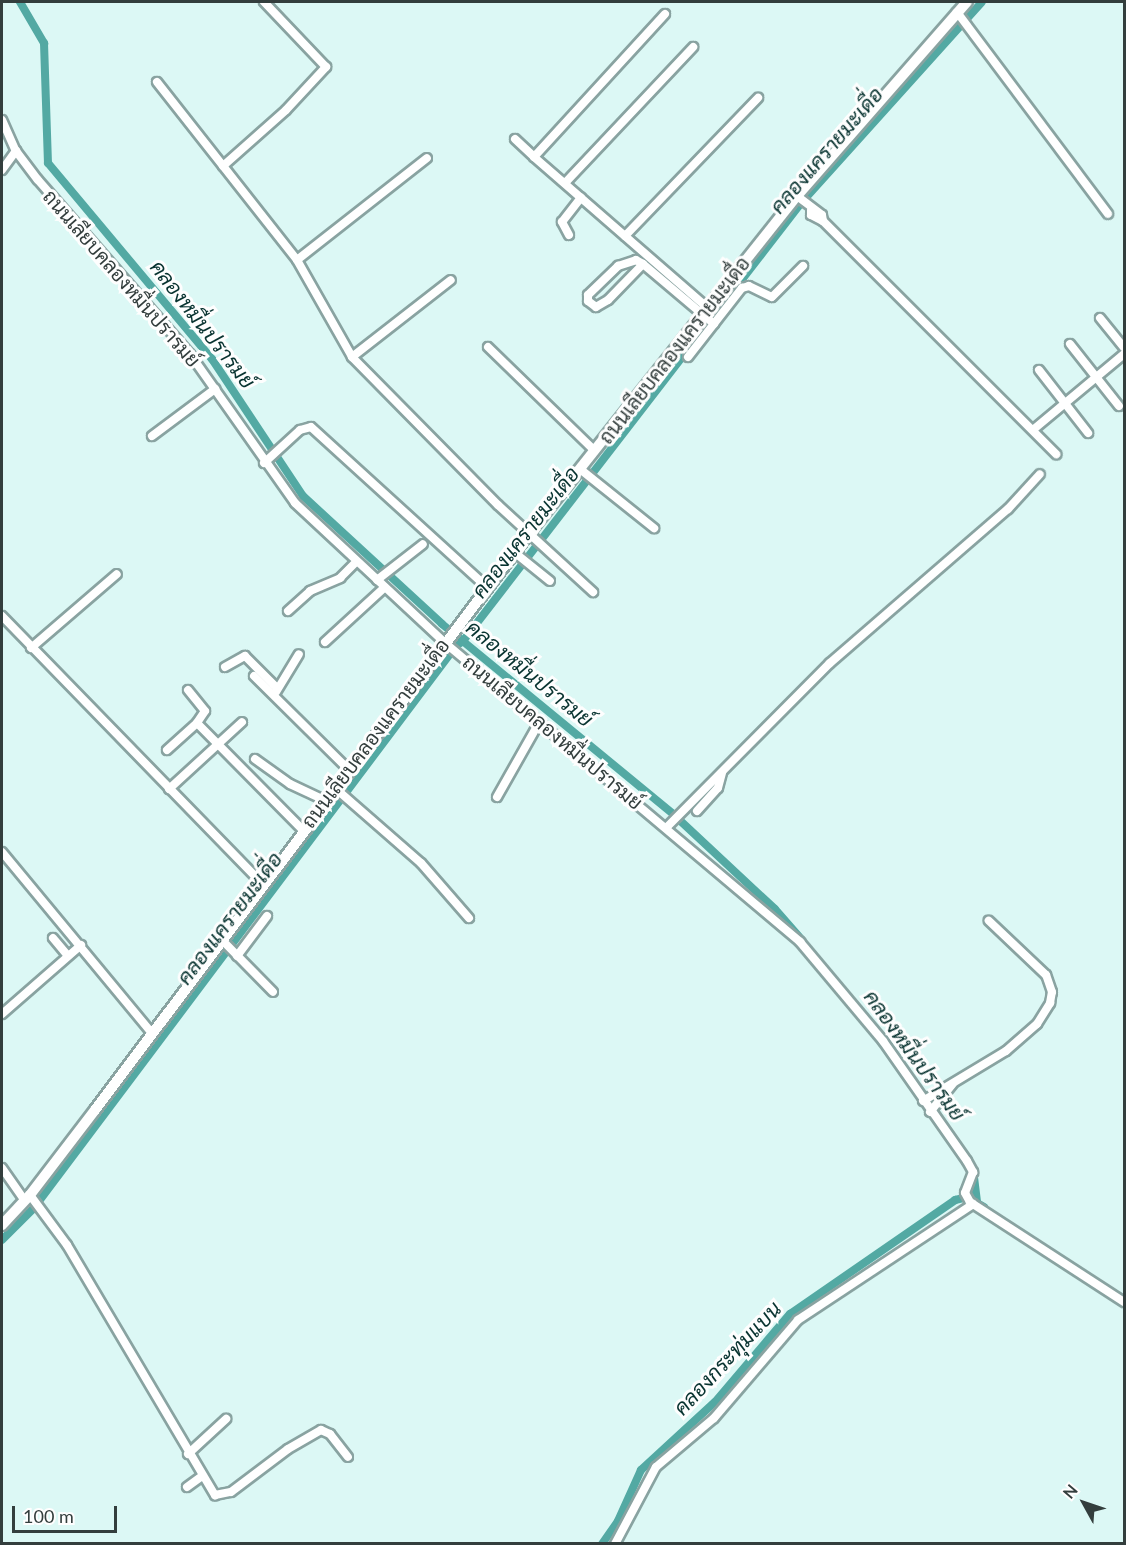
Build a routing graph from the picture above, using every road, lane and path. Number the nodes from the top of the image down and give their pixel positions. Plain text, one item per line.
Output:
1 (264, 2) edge
2 (967, 2) edge
3 (664, 14) dead end
4 (962, 18) junction
5 (693, 47) dead end
6 (157, 82) dead end
7 (758, 98) dead end
8 (2, 120) edge
9 (515, 139) dead end
10 (16, 151) junction
11 (534, 157) junction
12 (428, 158) dead end
13 (223, 166) junction
14 (2, 170) edge
15 (565, 183) junction
16 (581, 198) junction
17 (800, 199) junction
18 (1108, 214) dead end
19 (569, 235) dead end
20 (625, 236) junction
21 (297, 260) junction
22 (643, 264) junction
23 (803, 266) dead end
24 (613, 271) junction
25 (451, 280) dead end
26 (625, 282) junction
27 (708, 317) junction
28 (1100, 318) dead end
29 (1070, 344) dead end
30 (488, 347) dead end
31 (1125, 348) edge
32 (1125, 354) edge
33 (352, 357) junction
34 (688, 357) dead end
35 (1039, 370) dead end
36 (1096, 378) junction
37 (215, 388) junction
38 (1064, 403) junction
39 (1119, 406) dead end
40 (1034, 429) junction
41 (1088, 433) dead end
42 (152, 436) dead end
43 (595, 451) junction
44 (1056, 454) dead end
45 (271, 458) junction
46 (586, 473) junction
47 (1040, 474) dead end
48 (654, 528) dead end
49 (534, 539) junction
50 (423, 544) dead end
51 (519, 556) junction
52 (356, 562) junction
53 (117, 574) dead end
54 (382, 574) junction
55 (550, 581) dead end
56 (385, 587) junction
57 (487, 587) junction
58 (593, 592) dead end
59 (288, 610) dead end
60 (2, 616) edge
61 (450, 641) junction
62 (325, 642) dead end
63 (31, 648) junction
64 (299, 654) dead end
65 (225, 666) dead end
66 (254, 676) dead end
67 (188, 690) dead end
68 (276, 692) junction
69 (540, 721) junction
70 (242, 722) dead end
71 (197, 723) junction
72 (218, 745) junction
73 (167, 750) dead end
74 (255, 759) dead end
75 (349, 770) junction
76 (722, 773) junction
77 (169, 789) junction
78 (341, 792) junction
79 (497, 797) dead end
80 (325, 800) junction
81 (697, 812) dead end
82 (672, 823) junction
83 (303, 830) junction
84 (2, 852) edge
85 (263, 884) junction
86 (267, 916) dead end
87 (469, 918) dead end
88 (989, 921) dead end
89 (53, 938) dead end
90 (81, 945) junction
91 (230, 948) junction
92 (68, 956) junction
93 (273, 992) dead end
94 (2, 1014) edge
95 (152, 1033) junction
96 (954, 1084) junction
97 (928, 1099) junction
98 (932, 1110) junction
99 (2, 1168) edge
100 (32, 1200) junction
101 (969, 1200) junction
102 (3, 1220) edge
103 (1125, 1302) edge
104 (226, 1419) dead end
105 (188, 1454) junction
106 (348, 1457) dead end
107 (201, 1477) junction
108 (187, 1487) dead end
109 (615, 1544) edge

1 - 13 street
2 - 4 street, ถนนเลียบคลองแครายมะเดื่อ
3 - 11 street
4 - 17 street, ถนนเลียบคลองแครายมะเดื่อ
4 - 18 street
5 - 15 street
6 - 13 street
7 - 20 street
8 - 10 street, ถนนเลียบคลองหมื่นปรารมย์
9 - 11 street
10 - 14 street
10 - 37 street, ถนนเลียบคลองหมื่นปรารมย์
11 - 15 street
12 - 21 street
13 - 21 street
15 - 16 street
16 - 19 street
16 - 20 street
17 - 27 street, ถนนเลียบคลองแครายมะเดื่อ
17 - 40 street
20 - 27 street
21 - 33 street
22 - 24 street
22 - 26 street
22 - 27 street
23 - 27 street
24 - 26 street
24 - 26 street
25 - 33 street
27 - 34 street
27 - 43 street, ถนนเลียบคลองแครายมะเดื่อ
28 - 31 street
29 - 36 street
30 - 43 street
32 - 36 street
33 - 49 street
35 - 38 street
36 - 38 street
36 - 39 street
37 - 42 street
37 - 45 street, ถนนเลียบคลองหมื่นปรารมย์
38 - 40 street
38 - 41 street
40 - 44 street
43 - 46 street, ถนนเลียบคลองแครายมะเดื่อ
45 - 52 street, ถนนเลียบคลองหมื่นปรารมย์
45 - 57 street
46 - 48 street
46 - 49 street, ถนนเลียบคลองแครายมะเดื่อ
47 - 76 street
49 - 51 street, ถนนเลียบคลองแครายมะเดื่อ
49 - 58 street
50 - 54 street
51 - 55 street
51 - 57 street, ถนนเลียบคลองแครายมะเดื่อ
52 - 54 street, ถนนเลียบคลองหมื่นปรารมย์
52 - 59 street
53 - 63 street
54 - 56 street, ถนนเลียบคลองหมื่นปรารมย์
56 - 61 street, ถนนเลียบคลองหมื่นปรารมย์
56 - 62 street
57 - 61 street, ถนนเลียบคลองแครายมะเดื่อ
60 - 63 street
61 - 69 street, ถนนเลียบคลองหมื่นปรารมย์
61 - 75 street, ถนนเลียบคลองแครายมะเดื่อ
63 - 77 street
64 - 68 street
65 - 68 street
66 - 68 street
67 - 71 street
68 - 75 street
69 - 79 street
69 - 82 street, ถนนเลียบคลองหมื่นปรารมย์
70 - 72 street
71 - 72 street
71 - 73 street
72 - 77 street
72 - 83 street
74 - 80 street
75 - 78 street, ถนนเลียบคลองแครายมะเดื่อ
76 - 81 street
76 - 82 street
77 - 85 street
78 - 80 street, ถนนเลียบคลองแครายมะเดื่อ
78 - 87 street
80 - 83 street, ถนนเลียบคลองแครายมะเดื่อ
82 - 97 street, ถนนเลียบคลองหมื่นปรารมย์
83 - 85 street, ถนนเลียบคลองแครายมะเดื่อ
84 - 90 street
85 - 91 street, ถนนเลียบคลองแครายมะเดื่อ
86 - 91 street
88 - 96 street
89 - 92 street
90 - 92 street
90 - 95 street
91 - 93 street
91 - 95 street, ถนนเลียบคลองแครายมะเดื่อ
92 - 94 street
95 - 100 street, ถนนเลียบคลองแครายมะเดื่อ
96 - 97 street
96 - 98 street
97 - 98 street, ถนนเลียบคลองหมื่นปรารมย์
98 - 101 street, ถนนเลียบคลองหมื่นปรารมย์
99 - 100 street
100 - 102 street, ถนนเลียบคลองแครายมะเดื่อ
100 - 105 street
101 - 103 street
101 - 109 street
104 - 105 street
105 - 107 street
106 - 107 street
107 - 108 street

